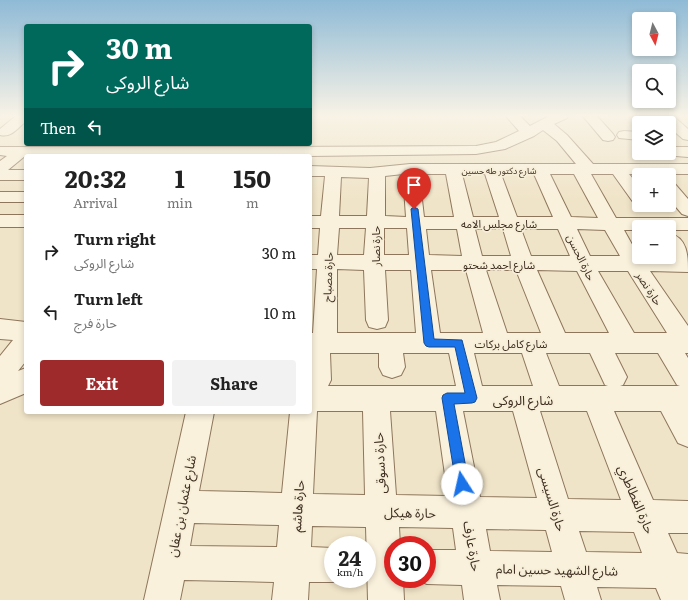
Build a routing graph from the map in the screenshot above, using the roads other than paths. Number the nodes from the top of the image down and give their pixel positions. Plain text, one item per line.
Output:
1 (507, 143) edge
2 (566, 143) edge
3 (0, 152) edge
4 (20, 152) junction
5 (676, 152) edge
6 (688, 152) edge
7 (157, 154) edge
8 (279, 154) edge
9 (410, 169) junction
10 (0, 170) edge
11 (453, 170) junction
12 (492, 170) junction
13 (540, 170) junction
14 (585, 170) junction
15 (618, 170) junction
16 (312, 171) edge
17 (632, 171) edge
18 (333, 172) junction
19 (377, 172) junction
20 (0, 175) edge
21 (24, 175) edge
22 (632, 189) edge
23 (676, 196) edge
24 (0, 197) edge
25 (24, 197) edge
26 (688, 210) edge
27 (320, 222) edge
28 (375, 222) junction
29 (416, 222) junction
30 (465, 223) junction
31 (510, 223) junction
32 (565, 223) junction
33 (611, 223) junction
34 (688, 224) edge
35 (632, 226) edge
36 (676, 227) edge
37 (676, 248) edge
38 (632, 260) edge
39 (319, 262) edge
40 (374, 263) junction
41 (420, 264) junction
42 (474, 264) junction
43 (524, 264) junction
44 (584, 264) junction
45 (632, 264) edge
46 (634, 264) edge
47 (676, 264) edge
48 (688, 264) edge
49 (377, 320) dead end
50 (0, 329) edge
51 (24, 332) edge
52 (315, 343) edge
53 (390, 343) junction
54 (429, 343) junction
55 (459, 343) junction
56 (498, 343) junction
57 (530, 343) junction
58 (557, 343) junction
59 (597, 343) junction
60 (627, 343) junction
61 (680, 343) edge
62 (24, 345) edge
63 (392, 367) dead end
64 (0, 375) edge
65 (614, 377) dead end
66 (24, 381) edge
67 (314, 389) edge
68 (0, 392) edge
69 (681, 392) edge
70 (376, 398) junction
71 (459, 398) junction
72 (537, 399) junction
73 (595, 399) junction
74 (200, 414) edge
75 (304, 414) edge
76 (688, 433) edge
77 (181, 507) junction
78 (296, 509) junction
79 (381, 511) junction
80 (467, 513) junction
81 (558, 514) junction
82 (644, 516) junction
83 (688, 517) edge
84 (170, 563) junction
85 (292, 565) junction
86 (324, 565) edge
87 (381, 566) edge
88 (436, 570) edge
89 (678, 581) edge
90 (480, 584) edge
91 (579, 585) edge
92 (162, 600) edge
93 (290, 600) edge
94 (386, 600) edge

1 - 8 street
2 - 14 street, حارة نصر
3 - 4 street
4 - 7 street
4 - 10 street
5 - 6 street
7 - 8 street
9 - 11 street, شارع دكتور طه حسين
9 - 19 street, شارع دكتور طه حسين
9 - 29 street
11 - 12 street, شارع دكتور طه حسين
11 - 30 street
12 - 13 street, شارع دكتور طه حسين
12 - 31 street
13 - 14 street, شارع دكتور طه حسين
13 - 32 street, حارة الحسن
14 - 15 street, شارع دكتور طه حسين
14 - 33 street, حارة نصر
15 - 17 street, شارع دكتور طه حسين
15 - 22 street
16 - 18 street, شارع دكتور طه حسين
18 - 19 street, شارع دكتور طه حسين
18 - 27 street, حارة مصباح
19 - 28 street, حارة نصار
20 - 21 street
23 - 26 street
24 - 25 street
27 - 28 street, شارع مجلس الامه
27 - 39 street, حارة مصباح
28 - 29 street, شارع مجلس الامه
28 - 40 street, حارة نصار
29 - 30 street, شارع مجلس الامه
29 - 41 street
30 - 31 street, شارع مجلس الامه
30 - 42 street
31 - 32 street, شارع مجلس الامه
31 - 43 street
32 - 33 street, شارع مجلس الامه
32 - 44 street, حارة الحسن
33 - 35 street, شارع مجلس الامه
33 - 38 street, حارة نصر
34 - 36 street, شارع مجلس الامه
37 - 48 street
39 - 40 street, شارع احمد شحتو
39 - 52 street, حارة مصباح
40 - 41 street, شارع احمد شحتو
40 - 49 street, حارة نصار
41 - 42 street, شارع احمد شحتو
41 - 54 street
42 - 43 street, شارع احمد شحتو
42 - 56 street
43 - 44 street, شارع احمد شحتو
43 - 58 street
44 - 45 street, شارع احمد شحتو
44 - 60 street, حارة الحسن
46 - 61 street, حارة نصر
47 - 48 street, شارع احمد شحتو
50 - 51 street
52 - 53 street, شارع كامل بركات
52 - 67 street, حارة مصباح
53 - 54 street, شارع كامل بركات
53 - 63 street
54 - 55 street, شارع كامل بركات
55 - 56 street, شارع كامل بركات
55 - 71 street, حارة عارف
56 - 57 street, شارع كامل بركات
57 - 58 street, شارع كامل بركات
57 - 72 street, حارة السيسى
58 - 59 street, شارع كامل بركات
59 - 60 street, شارع كامل بركات
59 - 65 street
60 - 61 street, شارع كامل بركات
61 - 69 street, حارة نصر
62 - 64 street
66 - 68 street
67 - 70 street, شارع الروكى
69 - 73 street, شارع الروكى
69 - 76 street, حارة نصر
70 - 71 street, شارع الروكى
70 - 79 street, حارة دسوقى
71 - 72 street, شارع الروكى
71 - 80 street, حارة عارف
72 - 73 street, شارع الروكى
72 - 81 street, حارة السيسى
73 - 82 street, حارة الفطاطري
74 - 77 street, شارع عثمان بن عفان
75 - 78 street, حارة هاشم
77 - 78 street, حارة هيكل
77 - 84 street, شارع عثمان بن عفان
78 - 79 street, حارة هيكل
78 - 85 street, حارة هاشم
79 - 80 street, حارة هيكل
79 - 87 street, حارة دسوقى
80 - 81 street, حارة هيكل
80 - 90 street, حارة عارف
81 - 82 street, حارة هيكل
81 - 91 street, حارة السيسى
82 - 83 street, حارة هيكل
82 - 89 street, حارة الفطاطري
84 - 85 street
84 - 92 street, شارع عثمان بن عفان
85 - 86 street
85 - 93 street, حارة هاشم
87 - 94 street, حارة دسوقى
88 - 90 street, شارع الشهيد حسين امام
89 - 91 street, شارع الشهيد حسين امام
90 - 91 street, شارع الشهيد حسين امام

